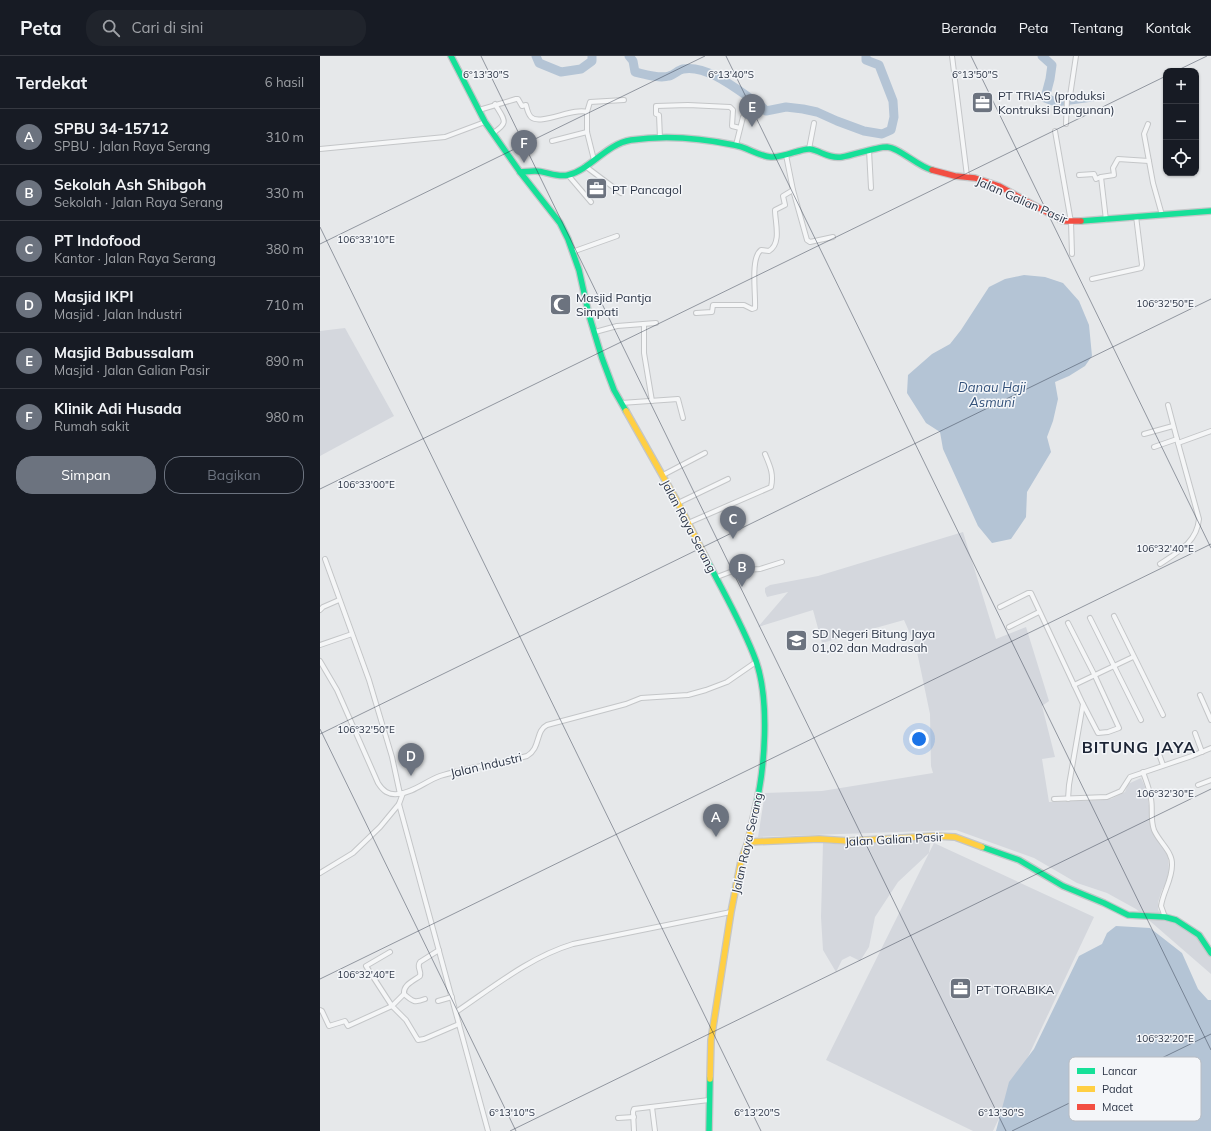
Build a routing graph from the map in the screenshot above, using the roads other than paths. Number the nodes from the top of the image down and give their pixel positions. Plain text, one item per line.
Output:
1 (952, 56) edge
2 (1076, 56) edge
3 (453, 57) edge
4 (624, 100) dead end
5 (495, 104) junction
6 (479, 110) junction
7 (586, 112) junction
8 (743, 117) dead end
9 (485, 122) junction
10 (814, 123) dead end
11 (1066, 124) dead end
12 (1148, 124) dead end
13 (740, 128) junction
14 (1055, 131) dead end
15 (587, 132) junction
16 (493, 133) junction
17 (660, 138) junction
18 (552, 141) dead end
19 (736, 145) junction
20 (320, 149) edge
21 (809, 149) junction
22 (868, 150) junction
23 (786, 155) junction
24 (594, 160) junction
25 (1149, 161) junction
26 (585, 166) junction
27 (520, 172) junction
28 (568, 175) junction
29 (1079, 175) dead end
30 (967, 176) junction
31 (1101, 177) junction
32 (871, 188) dead end
33 (793, 190) junction
34 (620, 193) dead end
35 (591, 202) dead end
36 (1211, 211) edge
37 (1162, 215) junction
38 (1136, 216) junction
39 (1106, 220) junction
40 (1071, 222) junction
41 (617, 236) dead end
42 (833, 237) dead end
43 (572, 252) junction
44 (1072, 254) dead end
45 (1092, 279) dead end
46 (696, 313) dead end
47 (656, 323) dead end
48 (644, 324) junction
49 (595, 332) junction
50 (652, 401) junction
51 (621, 403) junction
52 (1168, 405) dead end
53 (682, 418) dead end
54 (1173, 426) junction
55 (1211, 431) edge
56 (1144, 434) dead end
57 (1178, 441) junction
58 (1154, 447) dead end
59 (705, 453) dead end
60 (765, 454) dead end
61 (663, 475) junction
62 (728, 479) dead end
63 (678, 503) junction
64 (688, 523) junction
65 (325, 559) dead end
66 (782, 562) dead end
67 (1160, 564) dead end
68 (717, 577) junction
69 (339, 600) junction
70 (1000, 607) dead end
71 (320, 610) edge
72 (1039, 612) junction
73 (1114, 616) dead end
74 (1090, 618) dead end
75 (1068, 623) dead end
76 (1009, 627) dead end
77 (352, 634) junction
78 (320, 645) edge
79 (1133, 657) junction
80 (320, 661) edge
81 (756, 662) junction
82 (1115, 666) junction
83 (1095, 676) junction
84 (1074, 685) junction
85 (1200, 695) dead end
86 (1082, 704) junction
87 (1163, 715) dead end
88 (1141, 720) dead end
89 (1211, 720) edge
90 (1195, 733) dead end
91 (1211, 748) edge
92 (1202, 752) junction
93 (1159, 754) dead end
94 (1163, 765) junction
95 (1143, 772) junction
96 (1211, 780) edge
97 (1198, 785) dead end
98 (401, 793) junction
99 (1054, 799) dead end
100 (1068, 799) junction
101 (399, 804) junction
102 (748, 842) junction
103 (320, 873) edge
104 (731, 912) junction
105 (1165, 917) junction
106 (439, 950) junction
107 (390, 952) dead end
108 (1211, 953) edge
109 (404, 994) junction
110 (452, 997) junction
111 (425, 999) dead end
112 (438, 1001) dead end
113 (392, 1006) junction
114 (320, 1010) edge
115 (456, 1012) junction
116 (459, 1024) junction
117 (709, 1100) junction
118 (652, 1107) junction
119 (634, 1116) junction
120 (618, 1118) dead end
121 (488, 1131) edge
122 (634, 1131) edge
123 (655, 1131) edge
124 (709, 1131) edge

1 - 30 street
2 - 11 street
3 - 6 main road, Jalan Raya Serang
4 - 7 street
5 - 6 street
5 - 7 street
5 - 16 street
6 - 9 main road, Jalan Raya Serang
7 - 15 street
8 - 13 street
9 - 16 main road, Jalan Raya Serang
9 - 20 street
10 - 21 street
12 - 25 street
13 - 17 street
13 - 19 street
14 - 40 street
15 - 18 street
15 - 24 street
16 - 27 main road, Jalan Raya Serang
17 - 19 main road
17 - 24 main road
19 - 23 main road
21 - 22 main road, Jalan Galian Pasir
21 - 23 main road
22 - 30 main road, Jalan Galian Pasir
22 - 32 street
23 - 33 street
24 - 26 main road
25 - 31 street
25 - 37 street
26 - 28 main road
26 - 34 street
27 - 28 main road
27 - 43 main road, Jalan Raya Serang
28 - 35 street
29 - 31 street
30 - 40 main road, Jalan Galian Pasir
31 - 39 street
33 - 42 street
33 - 46 street
36 - 37 main road, Jalan Galian Pasir
37 - 38 main road, Jalan Galian Pasir
38 - 39 main road, Jalan Galian Pasir
38 - 45 street
39 - 40 main road, Jalan Galian Pasir
40 - 44 street
41 - 43 street
43 - 49 main road, Jalan Raya Serang
47 - 48 street
48 - 49 street
48 - 50 street
49 - 51 main road, Jalan Raya Serang
50 - 51 street
50 - 53 street
51 - 61 main road, Jalan Raya Serang
52 - 54 street
54 - 56 street
54 - 57 street
55 - 57 street
57 - 58 street
57 - 67 street
59 - 61 street
60 - 64 street
61 - 63 main road, Jalan Raya Serang
62 - 63 street
63 - 64 main road, Jalan Raya Serang
64 - 68 main road, Jalan Raya Serang
65 - 69 street
66 - 68 street
68 - 81 main road, Jalan Raya Serang
69 - 71 street
69 - 77 street
70 - 72 street
72 - 76 street
72 - 84 street
73 - 79 street
74 - 82 street
75 - 83 street
77 - 78 street
77 - 98 street
79 - 82 street
79 - 87 street
80 - 98 street
81 - 98 street, Jalan Industri
81 - 102 main road, Jalan Raya Serang
82 - 83 street
82 - 88 street
83 - 84 street
83 - 86 street
84 - 86 street
85 - 89 street
86 - 100 street
90 - 92 street
91 - 92 street
92 - 94 street
93 - 94 street
94 - 95 street
95 - 100 street
95 - 105 street
96 - 97 street
98 - 101 street
99 - 100 street
101 - 103 street
101 - 106 street
102 - 104 main road, Jalan Raya Serang
102 - 105 main road, Jalan Galian Pasir
104 - 115 street
104 - 117 main road, Jalan Raya Serang
105 - 108 main road, Jalan Galian Pasir
106 - 109 street
106 - 110 street
107 - 113 street
109 - 111 street
109 - 113 street
110 - 112 street
110 - 115 street
113 - 114 street
113 - 116 street
115 - 116 street
116 - 121 street
117 - 118 street
117 - 124 main road, Jalan Raya Serang
118 - 119 street
118 - 123 street
119 - 120 street
119 - 122 street

